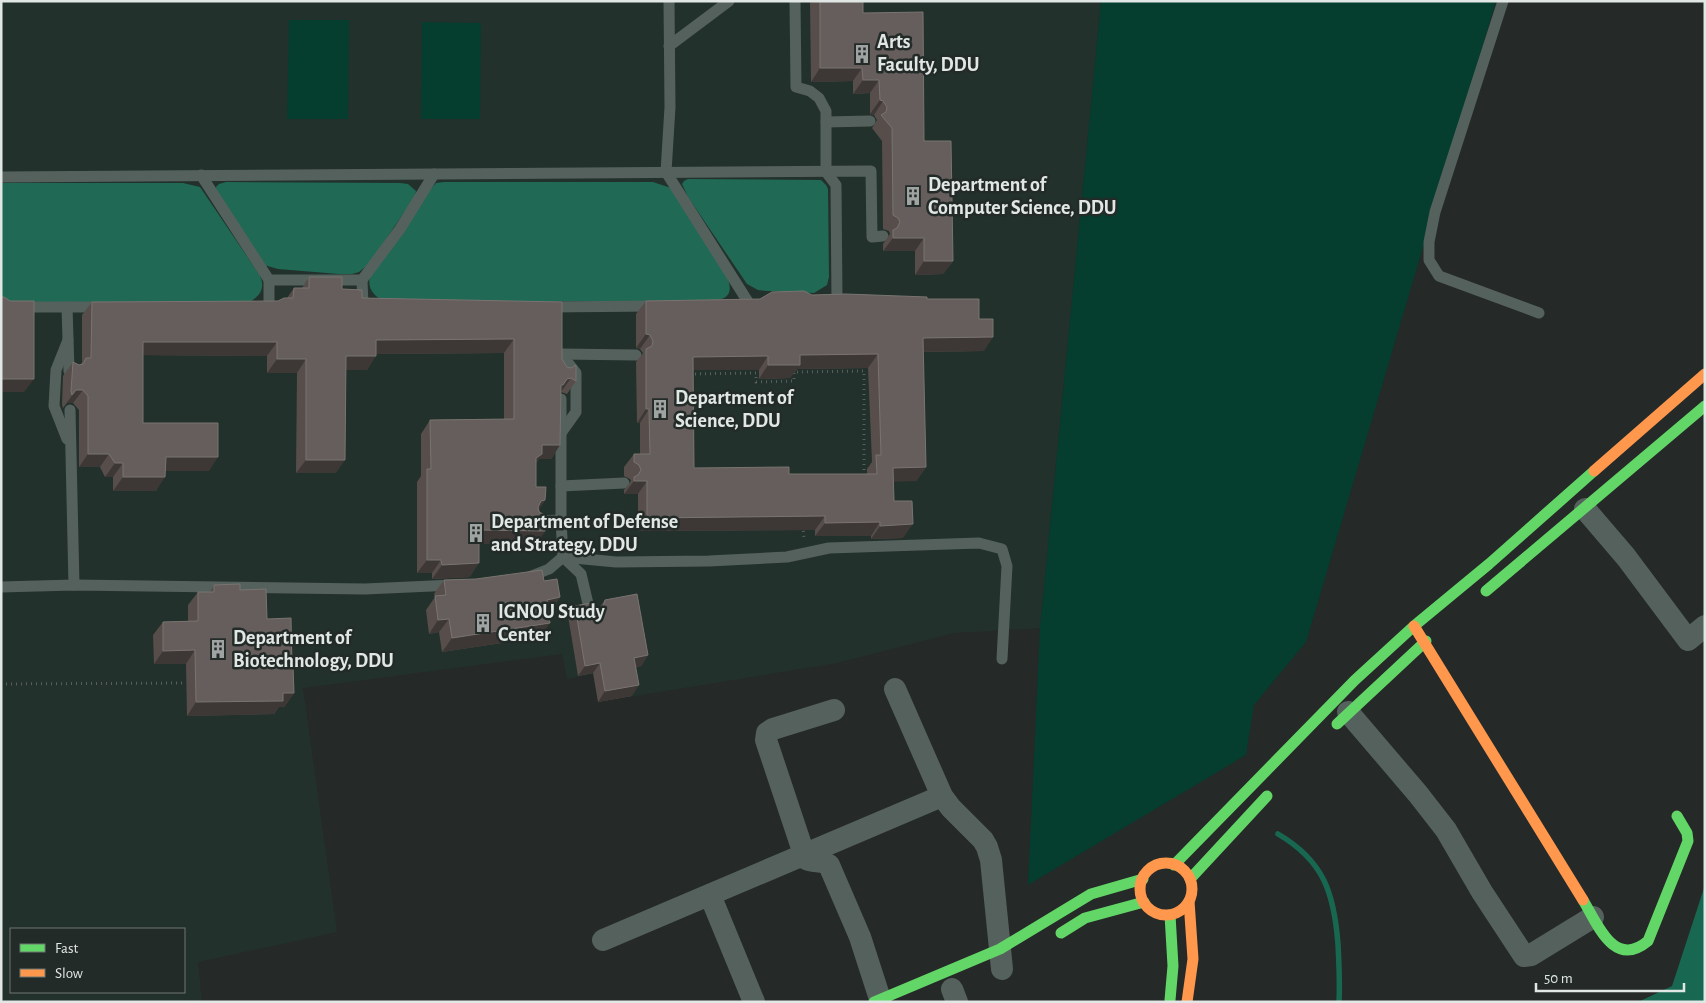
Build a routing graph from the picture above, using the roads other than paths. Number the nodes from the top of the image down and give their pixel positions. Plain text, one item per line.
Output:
1 (669, 1) edge
2 (729, 1) edge
3 (795, 1) edge
4 (1503, 1) edge
5 (669, 46) junction
6 (870, 121) dead end
7 (826, 122) junction
8 (666, 172) junction
9 (826, 172) junction
10 (434, 174) junction
11 (201, 175) junction
12 (1, 177) edge
13 (883, 236) dead end
14 (269, 280) junction
15 (362, 280) junction
16 (760, 298) edge
17 (837, 300) edge
18 (382, 306) edge
19 (670, 306) edge
20 (1, 307) edge
21 (115, 307) edge
22 (250, 307) edge
23 (531, 307) edge
24 (67, 308) junction
25 (1539, 312) dead end
26 (68, 340) junction
27 (561, 349) junction
28 (636, 355) dead end
29 (69, 371) dead end
30 (561, 374) edge
31 (1705, 374) edge
32 (561, 399) edge
33 (1705, 406) edge
34 (70, 410) edge
35 (561, 432) junction
36 (70, 447) junction
37 (624, 483) dead end
38 (561, 486) junction
39 (1585, 509) junction
40 (561, 520) junction
41 (536, 521) edge
42 (563, 557) junction
43 (517, 579) edge
44 (74, 585) junction
45 (466, 585) edge
46 (1, 587) edge
47 (1478, 598) dead end
48 (590, 612) edge
49 (1414, 626) junction
50 (1705, 626) edge
51 (1428, 640) junction
52 (1002, 659) dead end
53 (895, 689) dead end
54 (834, 710) dead end
55 (1348, 712) junction
56 (1328, 733) dead end
57 (1275, 788) dead end
58 (942, 796) junction
59 (1677, 816) dead end
60 (804, 854) junction
61 (1174, 865) junction
62 (1143, 879) junction
63 (1190, 879) junction
64 (710, 895) junction
65 (1144, 902) junction
66 (1189, 902) junction
67 (1170, 915) junction
68 (1593, 918) junction
69 (603, 940) dead end
70 (1050, 940) dead end
71 (1001, 964) junction
72 (878, 1001) edge
73 (754, 1002) edge
74 (1170, 1002) edge
75 (1187, 1002) edge

1 - 5 lane
2 - 5 lane
3 - 7 lane
4 - 25 lane
5 - 8 lane
6 - 7 lane
7 - 9 lane
8 - 9 lane
8 - 10 lane
8 - 16 lane
9 - 13 lane
9 - 17 lane
10 - 11 lane
10 - 15 lane
11 - 12 lane
11 - 14 lane
14 - 15 lane
14 - 22 lane
15 - 18 lane
19 - 23 lane
20 - 24 lane
21 - 24 lane
24 - 26 lane
26 - 29 lane
26 - 36 lane
27 - 28 lane
27 - 30 lane
27 - 35 lane
31 - 49 main road
32 - 35 lane
33 - 39 main road
34 - 36 lane
35 - 38 lane
36 - 44 lane
37 - 38 lane
38 - 40 lane
39 - 47 main road
39 - 50 street
40 - 41 lane
40 - 42 lane
42 - 43 lane
42 - 48 lane
42 - 52 lane
44 - 45 lane
44 - 46 lane
49 - 51 main road
49 - 61 main road
51 - 55 main road
51 - 68 main road
53 - 58 street
54 - 60 street
55 - 56 main road
55 - 68 street
57 - 63 main road
58 - 60 street
58 - 71 street
59 - 68 main road
60 - 64 street
60 - 72 street
61 - 62 main road
61 - 63 main road
62 - 65 main road
62 - 71 main road
63 - 66 main road
64 - 69 street
64 - 73 street
65 - 67 main road
65 - 70 main road
66 - 67 main road
66 - 75 main road
67 - 74 main road
71 - 72 main road

